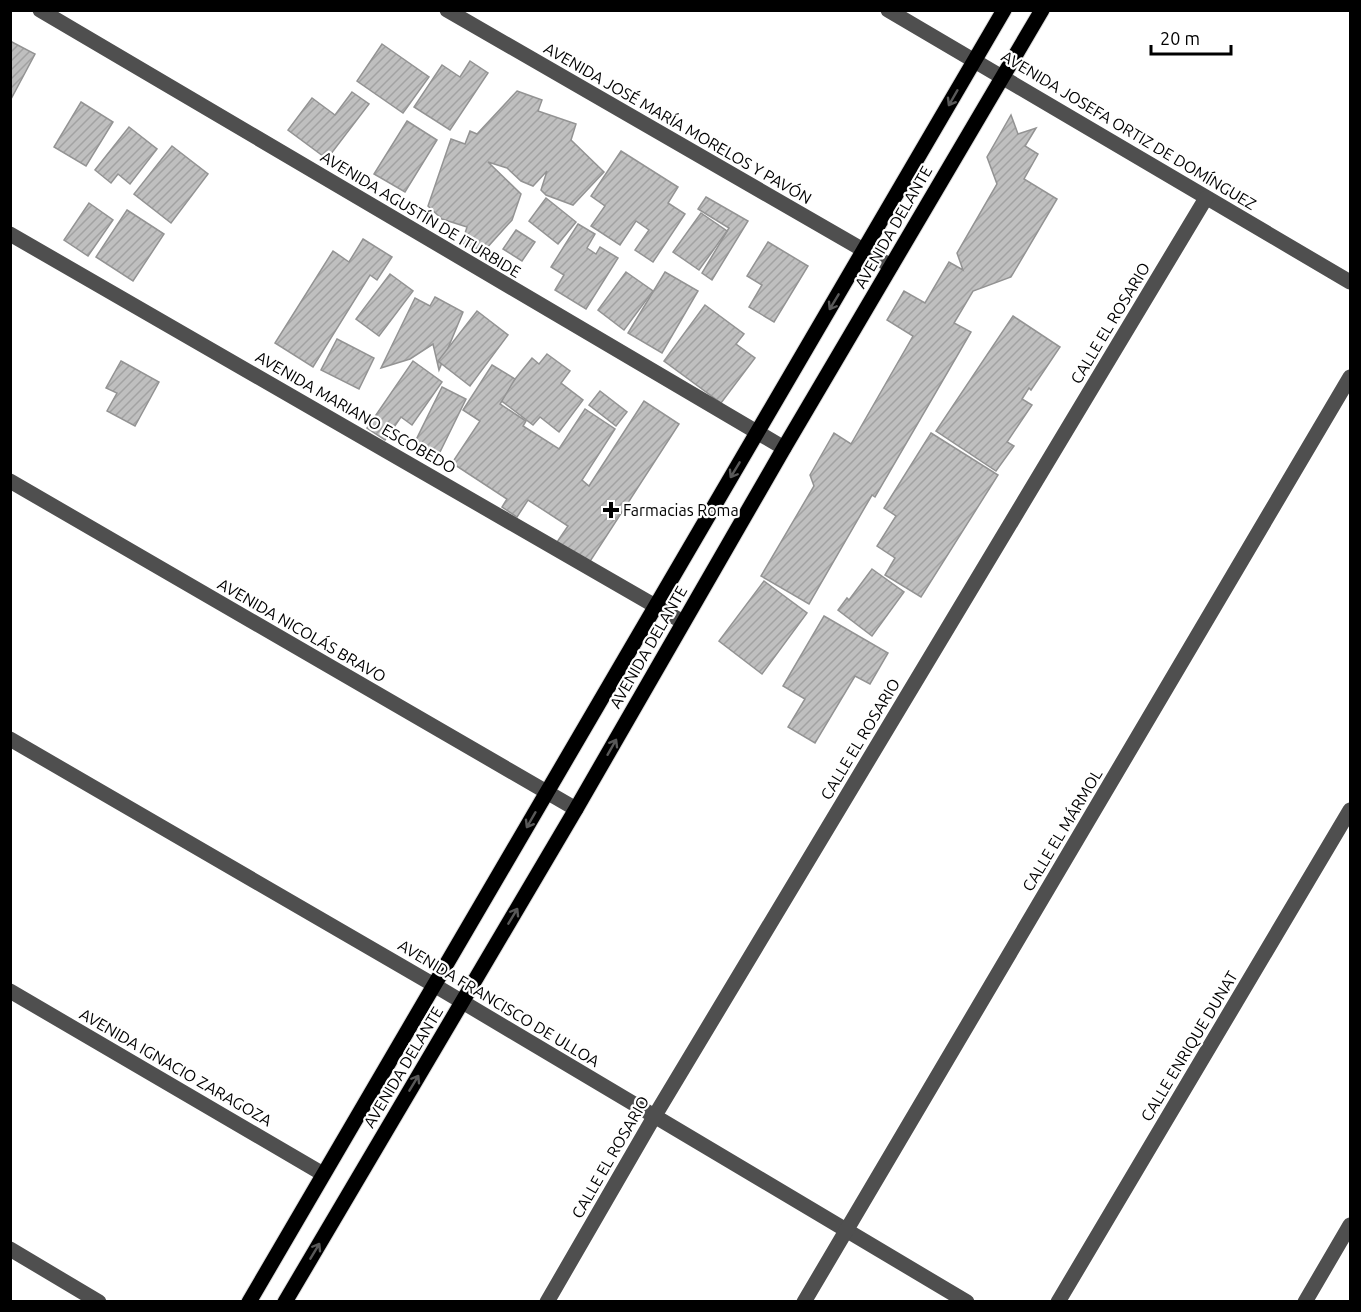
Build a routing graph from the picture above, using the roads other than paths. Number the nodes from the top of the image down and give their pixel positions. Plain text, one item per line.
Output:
1 (40, 10) edge
2 (447, 10) edge
3 (888, 10) edge
4 (1004, 10) edge
5 (1042, 10) edge
6 (975, 61) junction
7 (1003, 76) junction
8 (1206, 198) junction
9 (10, 234) edge
10 (864, 251) junction
11 (891, 266) junction
12 (1350, 282) edge
13 (1350, 377) edge
14 (757, 433) junction
15 (784, 448) junction
16 (10, 481) edge
17 (655, 605) junction
18 (683, 622) junction
19 (10, 739) edge
20 (547, 793) junction
21 (576, 809) junction
22 (1350, 810) edge
23 (434, 985) junction
24 (10, 991) edge
25 (462, 1002) junction
26 (654, 1117) junction
27 (323, 1174) junction
28 (1350, 1225) edge
29 (846, 1230) junction
30 (10, 1250) edge
31 (99, 1302) edge
32 (249, 1302) edge
33 (285, 1302) edge
34 (547, 1302) edge
35 (804, 1302) edge
36 (967, 1302) edge
37 (1058, 1302) edge
38 (1305, 1302) edge

1 - 14 street, AVENIDA AGUSTÍN DE ITURBIDE
2 - 10 street, AVENIDA JOSÉ MARÍA MORELOS Y PAVÓN
3 - 6 street, AVENIDA JOSEFA ORTIZ DE DOMÍNGUEZ
4 - 6 main road, AVENIDA DELANTE
5 - 7 main road, AVENIDA DELANTE
6 - 7 street, AVENIDA JOSEFA ORTIZ DE DOMÍNGUEZ
6 -> 10 main road, AVENIDA DELANTE
7 - 8 street, AVENIDA JOSEFA ORTIZ DE DOMÍNGUEZ
7 - 11 main road, AVENIDA DELANTE
8 - 12 street, AVENIDA JOSEFA ORTIZ DE DOMÍNGUEZ
8 - 26 street, CALLE EL ROSARIO
9 - 17 street, AVENIDA MARIANO ESCOBEDO
10 - 11 street, AVENIDA JOSÉ MARÍA MORELOS Y PAVÓN
10 -> 14 main road, AVENIDA DELANTE
11 - 15 main road, AVENIDA DELANTE
13 - 29 street, CALLE EL MÁRMOL
14 - 15 street, AVENIDA AGUSTÍN DE ITURBIDE
14 -> 17 main road, AVENIDA DELANTE
15 - 18 main road, AVENIDA DELANTE
16 - 20 street, AVENIDA NICOLÁS BRAVO
17 - 18 street, AVENIDA MARIANO ESCOBEDO
17 - 20 main road, AVENIDA DELANTE
21 -> 18 main road, AVENIDA DELANTE
19 - 23 street, AVENIDA FRANCISCO DE ULLOA
20 - 21 street, AVENIDA NICOLÁS BRAVO
20 -> 23 main road, AVENIDA DELANTE
25 -> 21 main road, AVENIDA DELANTE
22 - 37 street, CALLE ENRIQUE DUNAT
23 - 25 street, AVENIDA FRANCISCO DE ULLOA
23 - 27 main road, AVENIDA DELANTE
24 - 27 street, AVENIDA IGNACIO ZARAGOZA
25 - 26 street, AVENIDA FRANCISCO DE ULLOA
33 -> 25 main road, AVENIDA DELANTE
26 - 29 street, AVENIDA FRANCISCO DE ULLOA
26 - 34 street, CALLE EL ROSARIO
27 - 32 main road, AVENIDA DELANTE
28 - 38 street
29 - 35 street, CALLE EL MÁRMOL
29 - 36 street, AVENIDA FRANCISCO DE ULLOA
30 - 31 street

